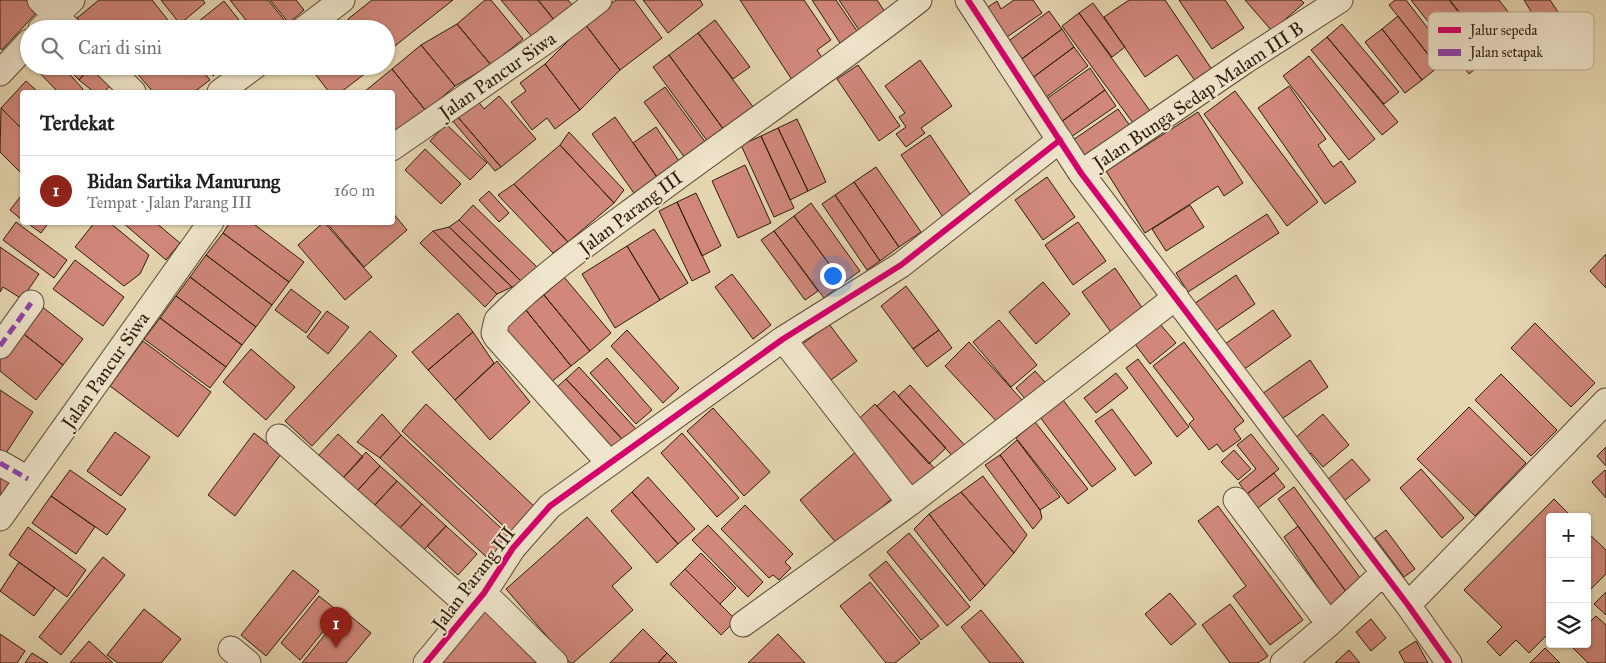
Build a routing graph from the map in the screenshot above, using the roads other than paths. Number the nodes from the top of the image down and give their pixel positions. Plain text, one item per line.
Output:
1 (342, 0) edge
2 (599, 0) edge
3 (919, 0) edge
4 (968, 0) edge
5 (1340, 0) edge
6 (316, 20) edge
7 (20, 52) edge
8 (0, 73) edge
9 (115, 75) edge
10 (243, 75) edge
11 (131, 90) edge
12 (223, 90) edge
13 (1060, 140) junction
14 (395, 146) edge
15 (1080, 173) junction
16 (209, 225) edge
17 (1176, 297) junction
18 (31, 303) dead end
19 (783, 339) junction
20 (0, 346) edge
21 (1606, 401) edge
22 (279, 437) dead end
23 (613, 461) junction
24 (0, 463) edge
25 (28, 479) junction
26 (1236, 500) dead end
27 (910, 503) junction
28 (0, 518) edge
29 (1383, 573) junction
30 (478, 600) junction
31 (1408, 605) junction
32 (743, 624) dead end
33 (1329, 624) junction
34 (426, 663) edge
35 (555, 663) edge
36 (1283, 663) edge
37 (1449, 663) edge

1 - 6 street
2 - 14 street, Jalan Pancur Siwa
3 - 23 street, Jalan Parang III
4 - 13 street
5 - 15 street, Jalan Bunga Sedap Malam III B
7 - 8 street
9 - 11 street
10 - 12 street
13 - 15 street
13 - 19 street
15 - 17 street
16 - 25 street, Jalan Pancur Siwa
17 - 27 street
17 - 29 street
18 - 20 street
19 - 23 street
19 - 27 street
21 - 31 street
22 - 30 street
23 - 30 street, Jalan Parang III
24 - 25 street
25 - 28 street, Jalan Pancur Siwa
26 - 33 street
27 - 32 street
29 - 31 street
29 - 33 street
30 - 34 street, Jalan Parang III
30 - 35 street
31 - 37 street
33 - 36 street

